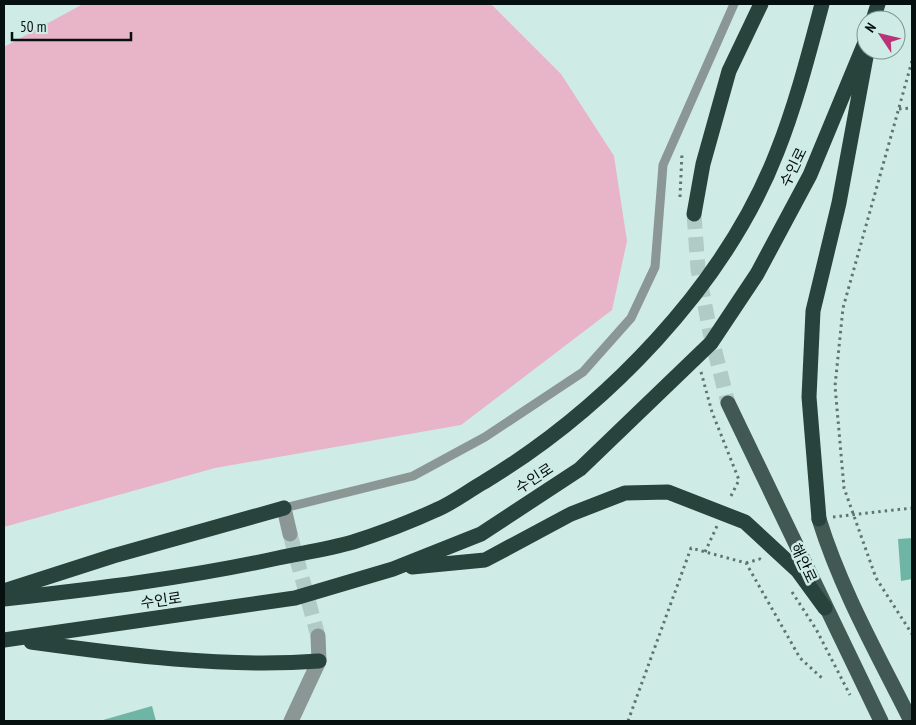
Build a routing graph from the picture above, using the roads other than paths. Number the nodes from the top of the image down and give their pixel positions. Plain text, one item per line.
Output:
1 (734, 4) edge
2 (761, 4) edge
3 (822, 4) edge
4 (858, 60) edge
5 (865, 60) edge
6 (694, 214) tunnel mouth
7 (728, 403) tunnel mouth
8 (284, 508) junction
9 (819, 519) joint
10 (290, 534) tunnel mouth
11 (393, 569) junction
12 (4, 591) edge
13 (4, 599) edge
14 (825, 608) junction
15 (318, 636) tunnel mouth
16 (8, 640) edge
17 (319, 661) junction
18 (291, 721) edge
19 (881, 721) edge
20 (911, 721) edge

1 - 8 lane
2 - 6 highway
3 - 13 highway, 수인로
4 - 11 highway, 수인로
5 - 9 highway
7 - 14 main road, 해안로
8 - 10 street
8 - 12 highway
9 - 20 main road, 해안로
11 - 14 highway
11 - 16 highway, 수인로
14 - 19 main road, 해안로
15 - 17 street
16 - 17 highway
17 - 18 street

